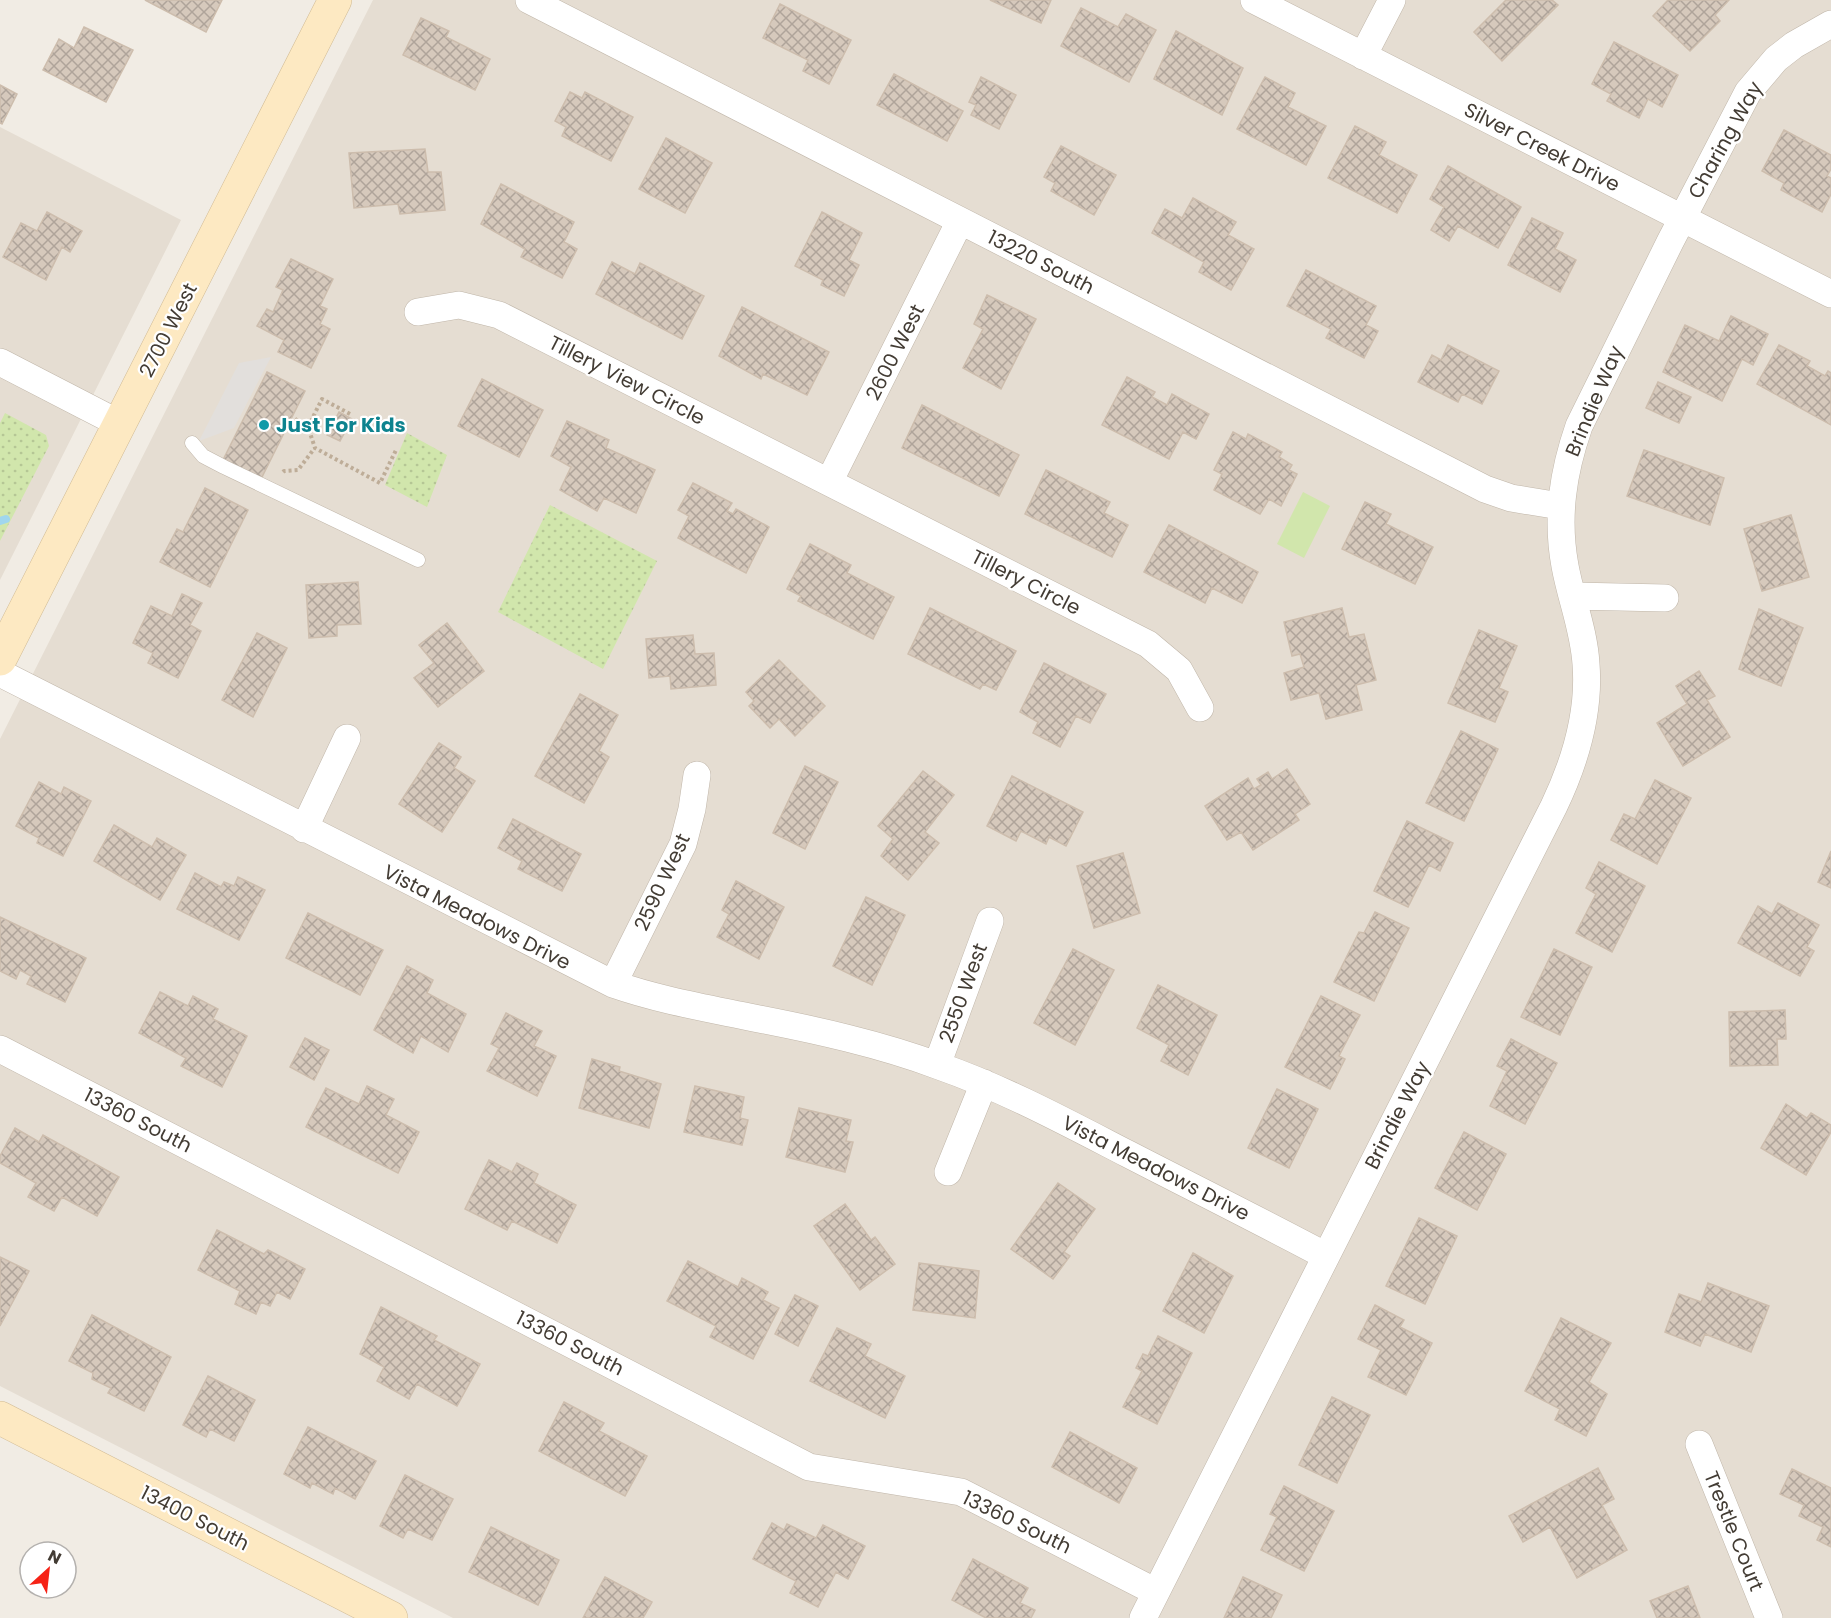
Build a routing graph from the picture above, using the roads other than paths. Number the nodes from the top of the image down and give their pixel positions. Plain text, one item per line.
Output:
1 (335, 0) edge
2 (529, 0) edge
3 (1254, 0) edge
4 (1392, 0) edge
5 (1831, 24) edge
6 (1363, 56) junction
7 (1682, 219) junction
8 (960, 221) junction
9 (1831, 294) edge
10 (418, 312) dead end
11 (0, 362) edge
12 (120, 424) junction
13 (192, 443) dead end
14 (829, 482) junction
15 (1560, 506) junction
16 (418, 560) dead end
17 (1573, 596) junction
18 (1665, 598) dead end
19 (0, 659) edge
20 (0, 673) edge
21 (1200, 708) dead end
22 (347, 738) dead end
23 (697, 775) dead end
24 (304, 828) junction
25 (990, 921) dead end
26 (613, 984) junction
27 (0, 1048) edge
28 (937, 1065) junction
29 (984, 1083) junction
30 (948, 1172) dead end
31 (1326, 1256) junction
32 (0, 1418) edge
33 (1699, 1444) dead end
34 (1156, 1592) junction
35 (391, 1618) edge
36 (1143, 1618) edge
37 (1770, 1618) edge

1 - 12 main road, 2700 West
2 - 8 street, 13220 South
3 - 6 street, Silver Creek Drive
4 - 6 street
5 - 7 street, Charing Way
6 - 7 street, Silver Creek Drive
7 - 9 street, Silver Creek Drive
7 - 15 street, Brindie Way
8 - 14 street, 2600 West
8 - 15 street, 13220 South
10 - 14 street, Tillery View Circle
11 - 12 street
12 - 19 main road, 2700 West
13 - 16 lane
14 - 21 street, Tillery Circle
15 - 17 street, Brindie Way
17 - 18 street
17 - 31 street, Brindie Way
20 - 24 street, Vista Meadows Drive
22 - 24 street
23 - 26 street, 2590 West
24 - 26 street, Vista Meadows Drive
25 - 28 street, 2550 West
26 - 28 street, Vista Meadows Drive
27 - 34 street, 13360 South
28 - 29 street, Vista Meadows Drive
29 - 30 street
29 - 31 street, Vista Meadows Drive
31 - 34 street, Brindie Way
32 - 35 main road, 13400 South
33 - 37 street, Trestle Court
34 - 36 street, Brindie Way

